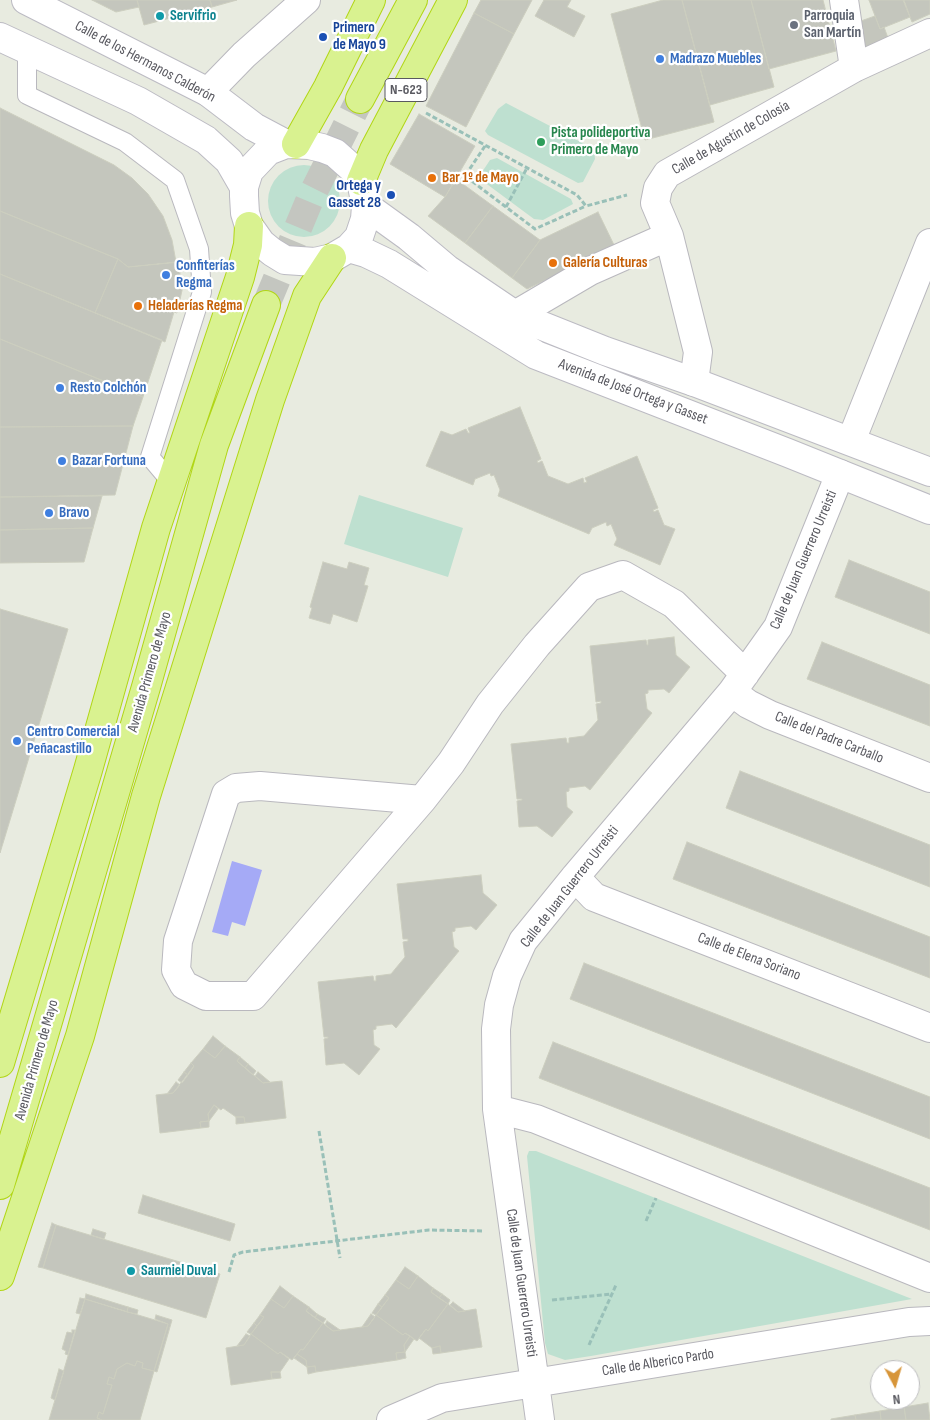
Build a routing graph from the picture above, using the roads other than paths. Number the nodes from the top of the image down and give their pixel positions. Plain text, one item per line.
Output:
1 (26, 0) edge
2 (306, 0) edge
3 (371, 0) edge
4 (413, 0) edge
5 (453, 0) edge
6 (844, 0) edge
7 (930, 33) edge
8 (0, 36) edge
9 (30, 50) junction
10 (854, 68) junction
11 (208, 92) junction
12 (360, 99) tunnel mouth
13 (291, 144) junction
14 (244, 187) junction
15 (363, 194) junction
16 (249, 226) junction
17 (668, 236) junction
18 (930, 243) edge
19 (340, 253) junction
20 (266, 305) tunnel mouth
21 (515, 315) junction
22 (694, 382) junction
23 (851, 441) junction
24 (930, 472) edge
25 (840, 474) junction
26 (172, 482) junction
27 (930, 510) edge
28 (738, 683) junction
29 (930, 778) edge
30 (422, 800) junction
31 (575, 876) junction
32 (930, 1028) edge
33 (0, 1063) edge
34 (496, 1108) junction
35 (0, 1185) edge
36 (0, 1276) edge
37 (930, 1278) edge
38 (930, 1321) edge
39 (535, 1382) junction
40 (391, 1420) edge
41 (540, 1420) edge

1 - 11 street, Calle de los Hermanos Calderón
2 - 11 street
3 - 13 highway
4 - 12 highway, N-623
5 - 15 highway, N-623
6 - 10 street
7 - 10 street, Calle de Agustín de Colosía
8 - 9 street
9 - 14 street
9 - 26 lane
10 - 17 street, Calle de Agustín de Colosía
11 - 13 street, Calle de los Hermanos Calderón
13 - 14 street
13 - 15 street
14 - 16 street
15 - 19 street
15 - 21 street, Avenida de José Ortega y Gasset
16 - 19 street
16 - 26 highway
17 - 21 street
17 - 22 street, Calle de Agustín de Colosía
18 - 23 street
19 - 25 street, Avenida de José Ortega y Gasset
19 - 36 highway
20 - 35 highway, Avenida Primero de Mayo
21 - 22 street, Avenida de José Ortega y Gasset
22 - 23 street, Avenida de José Ortega y Gasset
23 - 24 street, Avenida de José Ortega y Gasset
25 - 27 street, Avenida de José Ortega y Gasset
25 - 28 street, Calle de Juan Guerrero Urreisti
26 - 33 highway
28 - 29 street, Calle del Padre Carballo
28 - 30 street, Calle del Padre Carballo
28 - 31 street, Calle de Juan Guerrero Urreisti
30 - 30 street, Calle del Padre Carballo
31 - 32 street, Calle de Elena Soriano
31 - 34 street, Calle de Juan Guerrero Urreisti
34 - 37 street
34 - 39 street, Calle de Juan Guerrero Urreisti
38 - 39 street, Calle de Alberico Pardo
39 - 40 street, Calle de Alberico Pardo
39 - 41 street, Calle de Juan Guerrero Urreisti

